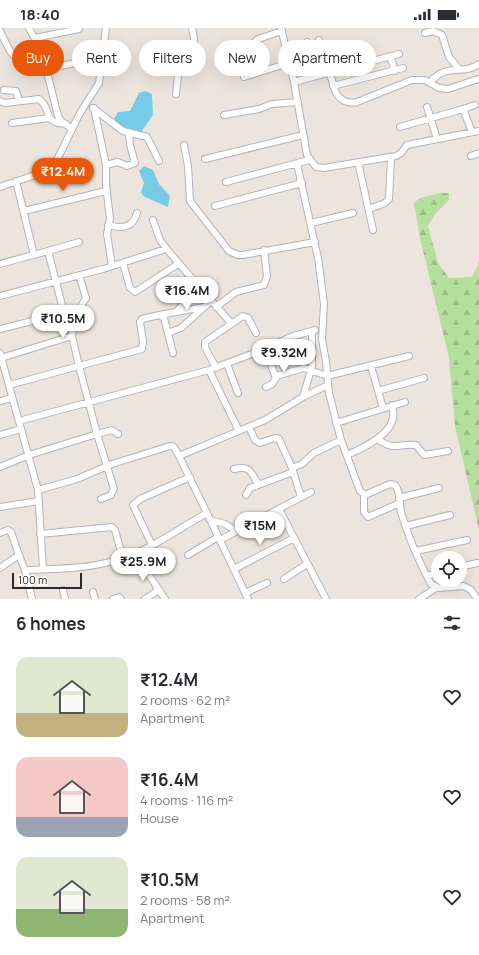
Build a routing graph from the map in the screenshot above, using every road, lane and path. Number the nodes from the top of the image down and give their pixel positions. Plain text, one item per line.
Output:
1 (29, 28) edge
2 (106, 28) edge
3 (192, 28) edge
4 (79, 29) dead end
5 (281, 30) edge
6 (0, 31) edge
7 (426, 33) dead end
8 (35, 38) joint
9 (256, 40) edge
10 (284, 40) edge
11 (12, 53) edge
12 (399, 54) dead end
13 (390, 56) junction
14 (376, 60) edge
15 (479, 64) edge
16 (278, 67) edge
17 (403, 68) dead end
18 (459, 69) junction
19 (394, 71) junction
20 (48, 76) edge
21 (293, 76) edge
22 (317, 76) edge
23 (329, 76) edge
24 (244, 77) dead end
25 (478, 79) edge
26 (294, 82) junction
27 (430, 82) junction
28 (333, 86) junction
29 (4, 90) dead end
30 (176, 94) dead end
31 (0, 101) edge
32 (19, 101) junction
33 (89, 102) junction
34 (298, 102) junction
35 (475, 105) dead end
36 (427, 107) dead end
37 (94, 108) junction
38 (463, 109) junction
39 (224, 115) dead end
40 (50, 118) junction
41 (430, 118) junction
42 (12, 123) dead end
43 (66, 124) junction
44 (400, 127) dead end
45 (72, 129) junction
46 (479, 131) edge
47 (472, 132) junction
48 (129, 134) junction
49 (304, 135) junction
50 (437, 139) junction
51 (184, 145) dead end
52 (479, 153) edge
53 (471, 156) dead end
54 (391, 157) junction
55 (205, 159) dead end
56 (309, 160) junction
57 (159, 161) dead end
58 (358, 162) junction
59 (297, 164) junction
60 (106, 165) junction
61 (16, 181) junction
62 (226, 182) dead end
63 (302, 183) junction
64 (0, 187) edge
65 (106, 191) junction
66 (215, 206) dead end
67 (369, 209) junction
68 (24, 211) junction
69 (137, 213) dead end
70 (353, 213) dead end
71 (152, 220) dead end
72 (311, 223) junction
73 (108, 225) junction
74 (373, 230) dead end
75 (79, 242) dead end
76 (315, 242) junction
77 (166, 249) junction
78 (264, 250) junction
79 (48, 251) junction
80 (34, 255) junction
81 (123, 263) junction
82 (0, 264) edge
83 (178, 264) junction
84 (112, 266) junction
85 (80, 275) junction
86 (55, 281) junction
87 (199, 287) junction
88 (0, 296) edge
89 (211, 301) junction
90 (204, 307) junction
91 (216, 307) junction
92 (76, 310) junction
93 (177, 311) junction
94 (64, 313) junction
95 (159, 314) junction
96 (231, 323) junction
97 (322, 328) junction
98 (0, 330) edge
99 (312, 330) junction
100 (256, 332) dead end
101 (168, 333) junction
102 (72, 334) junction
103 (265, 349) junction
104 (173, 353) dead end
105 (409, 356) dead end
106 (1, 360) edge
107 (227, 364) junction
108 (79, 366) junction
109 (371, 366) junction
110 (216, 368) junction
111 (209, 370) junction
112 (312, 370) junction
113 (276, 376) junction
114 (327, 376) junction
115 (424, 378) dead end
116 (9, 384) junction
117 (328, 385) junction
118 (266, 387) dead end
119 (378, 391) junction
120 (238, 393) dead end
121 (303, 397) junction
122 (12, 398) junction
123 (0, 401) edge
124 (89, 401) junction
125 (405, 402) dead end
126 (392, 406) junction
127 (383, 408) junction
128 (19, 421) junction
129 (336, 423) junction
130 (249, 427) junction
131 (21, 429) junction
132 (239, 431) junction
133 (97, 434) junction
134 (118, 434) dead end
135 (0, 436) edge
136 (378, 439) junction
137 (341, 440) junction
138 (448, 451) dead end
139 (29, 455) junction
140 (347, 455) junction
141 (179, 456) junction
142 (107, 466) junction
143 (0, 467) edge
144 (234, 469) dead end
145 (293, 470) junction
146 (190, 477) junction
147 (258, 484) junction
148 (439, 488) dead end
149 (38, 490) junction
150 (311, 492) dead end
151 (364, 494) junction
152 (246, 495) dead end
153 (301, 497) junction
154 (101, 499) dead end
155 (400, 500) junction
156 (39, 501) junction
157 (0, 507) edge
158 (279, 509) junction
159 (207, 513) junction
160 (450, 515) dead end
161 (210, 520) junction
162 (406, 526) junction
163 (236, 531) junction
164 (0, 533) edge
165 (40, 534) junction
166 (219, 538) junction
167 (294, 538) junction
168 (467, 540) dead end
169 (152, 545) junction
170 (416, 551) junction
171 (138, 552) junction
172 (19, 555) junction
173 (188, 555) dead end
174 (123, 558) junction
175 (477, 563) dead end
176 (307, 564) junction
177 (467, 566) edge
178 (0, 568) edge
179 (43, 569) junction
180 (234, 569) junction
181 (25, 570) junction
182 (431, 575) edge
183 (427, 576) junction
184 (284, 579) dead end
185 (267, 583) dead end
186 (436, 588) junction
187 (63, 590) dead end
188 (159, 590) junction
189 (246, 596) edge
190 (324, 598) edge
191 (32, 599) edge
192 (65, 599) edge
193 (113, 599) edge
194 (122, 599) edge
195 (145, 599) edge
196 (165, 599) edge
197 (419, 599) edge
198 (477, 599) edge

1 - 8 street
2 - 33 street
3 - 30 street
4 - 8 street
5 - 9 street
5 - 10 street
6 - 11 street
7 - 18 street
12 - 13 street
13 - 14 street
13 - 19 street
15 - 18 street
16 - 24 street
17 - 19 street
18 - 27 street
19 - 28 street
20 - 43 street
21 - 26 street
22 - 26 street
23 - 28 street
25 - 27 street
26 - 34 street
27 - 28 street
29 - 32 street
31 - 32 street
32 - 40 street
33 - 37 street
33 - 45 street
34 - 39 street
34 - 49 street
35 - 38 street
36 - 41 street
37 - 48 street
37 - 60 street
38 - 41 street
38 - 47 street
40 - 42 street
40 - 43 street
41 - 44 street
41 - 50 street
43 - 45 street
45 - 61 street
46 - 47 street
47 - 50 street
48 - 57 street
48 - 60 street
49 - 55 street
49 - 56 street
50 - 54 street
51 - 78 street
52 - 53 street
54 - 58 street
54 - 67 street
56 - 58 street
56 - 59 street
58 - 67 street
59 - 62 street
59 - 63 street
60 - 65 street
61 - 64 street
61 - 68 street
63 - 66 street
63 - 72 street
65 - 68 street
65 - 73 street
67 - 74 street
68 - 80 street
69 - 73 street
70 - 72 street
71 - 77 street
72 - 76 street
73 - 84 street
75 - 79 street
76 - 78 street
76 - 97 street
77 - 81 street
77 - 83 street
78 - 91 street
79 - 80 street
79 - 86 street
80 - 82 street
81 - 83 street
81 - 84 street
83 - 87 street
84 - 85 street
85 - 86 street
85 - 92 street
86 - 88 street
86 - 94 street
87 - 89 street
87 - 93 street
89 - 90 street
89 - 91 street
90 - 93 street
90 - 101 street
91 - 96 street
92 - 94 street
92 - 102 street
93 - 95 street
94 - 98 street
94 - 102 street
95 - 101 street
95 - 108 street
96 - 100 street
96 - 110 street
97 - 99 street
97 - 114 street
99 - 103 street
99 - 112 street
101 - 104 street
102 - 106 street
102 - 108 street
103 - 107 street
103 - 113 street
105 - 109 street
106 - 116 street
107 - 110 street
107 - 120 street
108 - 116 street
108 - 124 street
109 - 114 street
109 - 119 street
110 - 111 street
111 - 124 street
111 - 132 street
112 - 113 street
112 - 114 street
112 - 121 street
113 - 118 street
114 - 117 street
115 - 119 street
116 - 122 street
117 - 121 street
117 - 129 street
119 - 127 street
121 - 130 street
122 - 123 street
122 - 128 street
124 - 128 street
124 - 133 street
125 - 126 street
126 - 127 street
126 - 136 street
127 - 129 street
128 - 131 street
129 - 137 street
130 - 132 street
130 - 145 street
131 - 135 street
131 - 139 street
132 - 141 street
133 - 134 street
133 - 139 street
133 - 142 street
136 - 138 street
136 - 140 street
137 - 140 street
137 - 145 street
139 - 143 street
139 - 149 street
140 - 151 street
141 - 142 street
141 - 146 street
142 - 149 street
142 - 154 street
144 - 147 street
145 - 147 street
145 - 153 street
146 - 159 street
146 - 169 street
147 - 152 street
148 - 155 street
149 - 156 street
150 - 153 street
151 - 155 street
151 - 155 street
153 - 158 street
155 - 162 street
156 - 157 street
156 - 165 street
158 - 163 street
158 - 167 street
159 - 161 street
159 - 169 street
160 - 162 street
161 - 163 street
161 - 166 street
162 - 170 street
163 - 166 street
164 - 172 street
165 - 174 street
165 - 179 street
166 - 173 street
166 - 180 street
167 - 176 street
167 - 180 street
168 - 170 street
169 - 171 street
170 - 183 street
171 - 174 street
171 - 188 street
172 - 178 street
172 - 181 street
174 - 179 street
175 - 177 street
176 - 184 street
176 - 190 street
179 - 181 street
180 - 189 street
181 - 191 street
182 - 183 street
183 - 186 street
185 - 189 street
186 - 197 street
186 - 198 street
187 - 192 street
188 - 195 street
188 - 196 street
193 - 194 street

